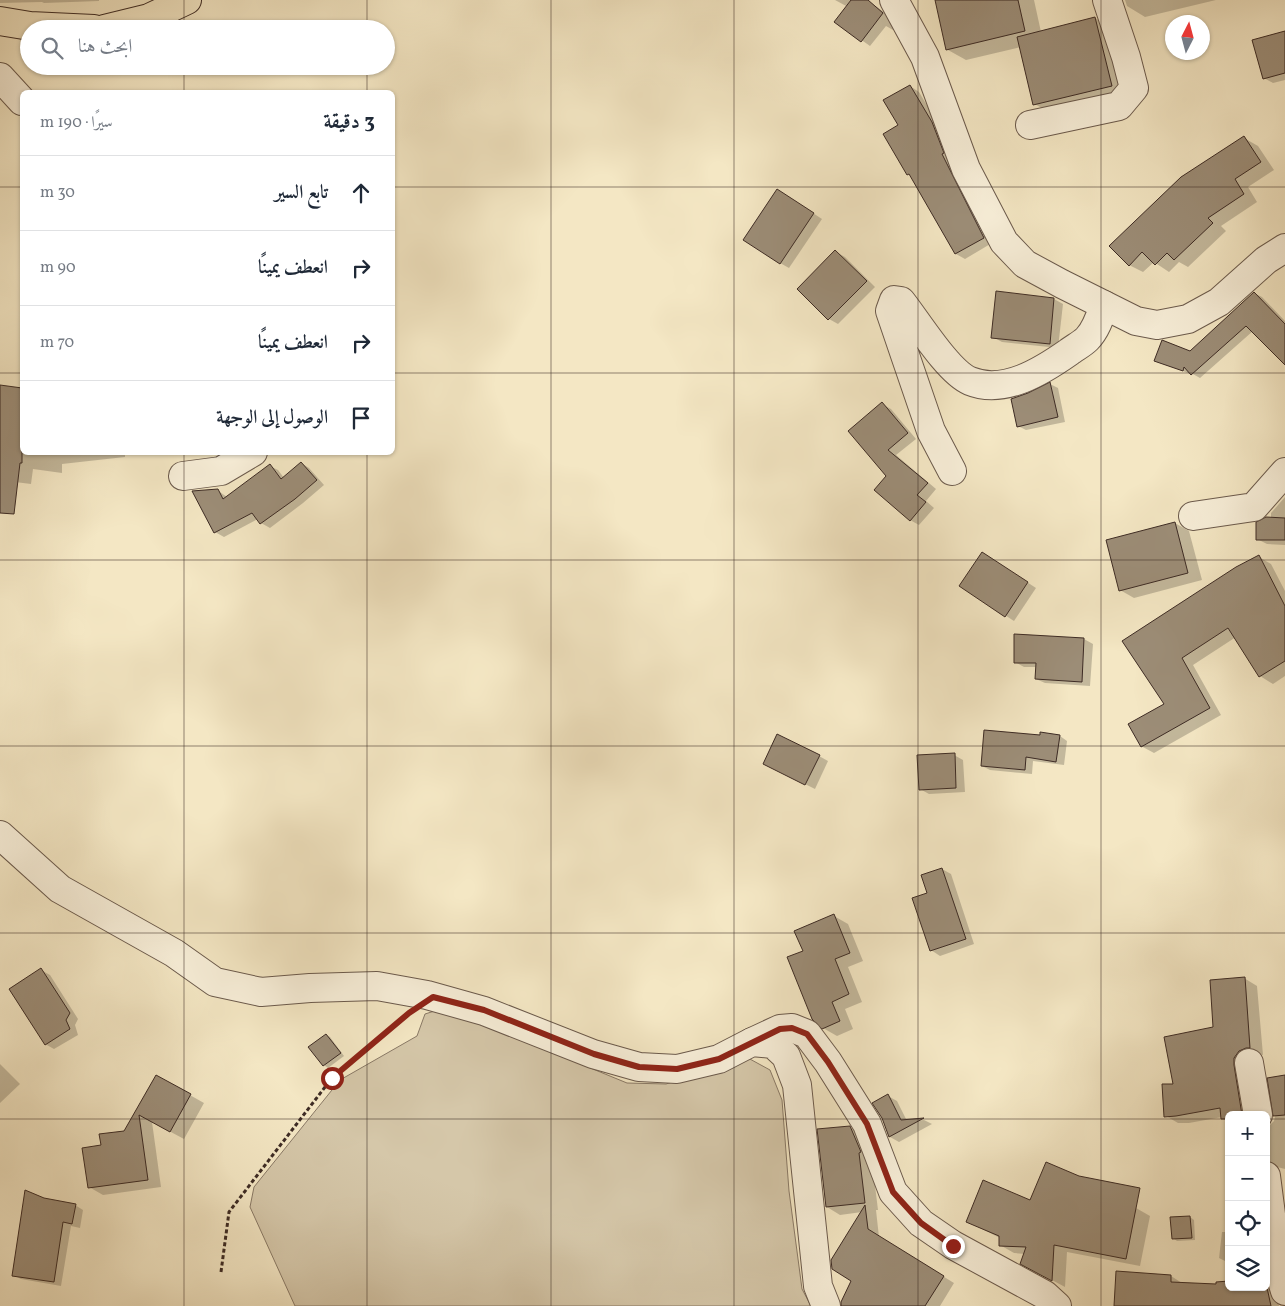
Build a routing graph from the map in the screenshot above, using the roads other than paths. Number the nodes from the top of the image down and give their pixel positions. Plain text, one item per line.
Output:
1 (187, 0) edge
2 (894, 0) edge
3 (1107, 0) edge
4 (0, 20) edge
5 (140, 20) edge
6 (20, 24) edge
7 (0, 77) edge
8 (20, 99) edge
9 (1030, 125) dead end
10 (1285, 248) edge
11 (1104, 305) junction
12 (248, 455) edge
13 (952, 471) dead end
14 (1285, 472) edge
15 (183, 476) dead end
16 (1193, 516) dead end
17 (0, 836) edge
18 (752, 1042) junction
19 (1248, 1063) dead end
20 (1257, 1111) edge
21 (1269, 1201) edge
22 (1285, 1291) edge
23 (1032, 1295) edge
24 (826, 1306) edge
25 (1057, 1306) edge

1 - 5 main road
2 - 11 street
3 - 9 street
4 - 6 main road
7 - 8 street
10 - 11 street
11 - 13 street
12 - 15 street
14 - 16 street
17 - 18 street
18 - 23 street
18 - 24 street
19 - 20 street
21 - 22 street
23 - 25 street

